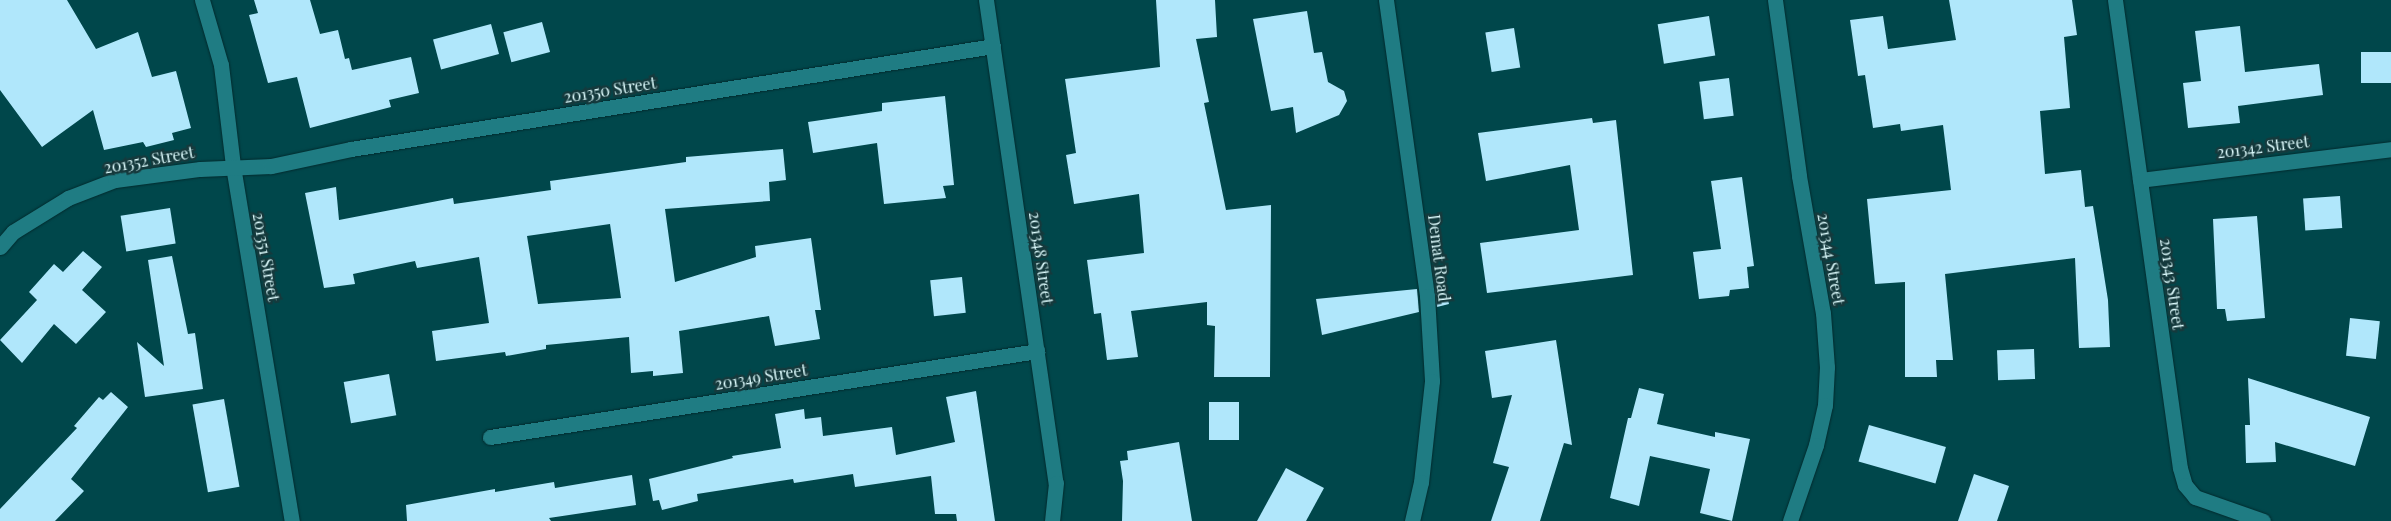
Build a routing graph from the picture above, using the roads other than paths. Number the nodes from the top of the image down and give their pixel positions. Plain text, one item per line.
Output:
1 (202, 0) edge
2 (986, 0) edge
3 (1386, 0) edge
4 (1776, 0) edge
5 (2115, 0) edge
6 (993, 46) junction
7 (2391, 149) edge
8 (233, 166) junction
9 (2140, 180) junction
10 (0, 247) edge
11 (1037, 351) junction
12 (490, 437) dead end
13 (292, 521) edge
14 (1052, 521) edge
15 (1412, 521) edge
16 (1790, 521) edge
17 (2263, 521) edge

1 - 8 street, 201351 Street
2 - 6 street, 201348 Street
3 - 15 street, Demat Road
4 - 16 street, 201344 Street
5 - 9 street, 201343 Street
6 - 8 street, 201350 Street
6 - 11 street, 201348 Street
7 - 9 street, 201342 Street
8 - 10 street, 201352 Street
8 - 13 street, 201351 Street
9 - 17 street, 201343 Street
11 - 12 street, 201349 Street
11 - 14 street, 201348 Street

